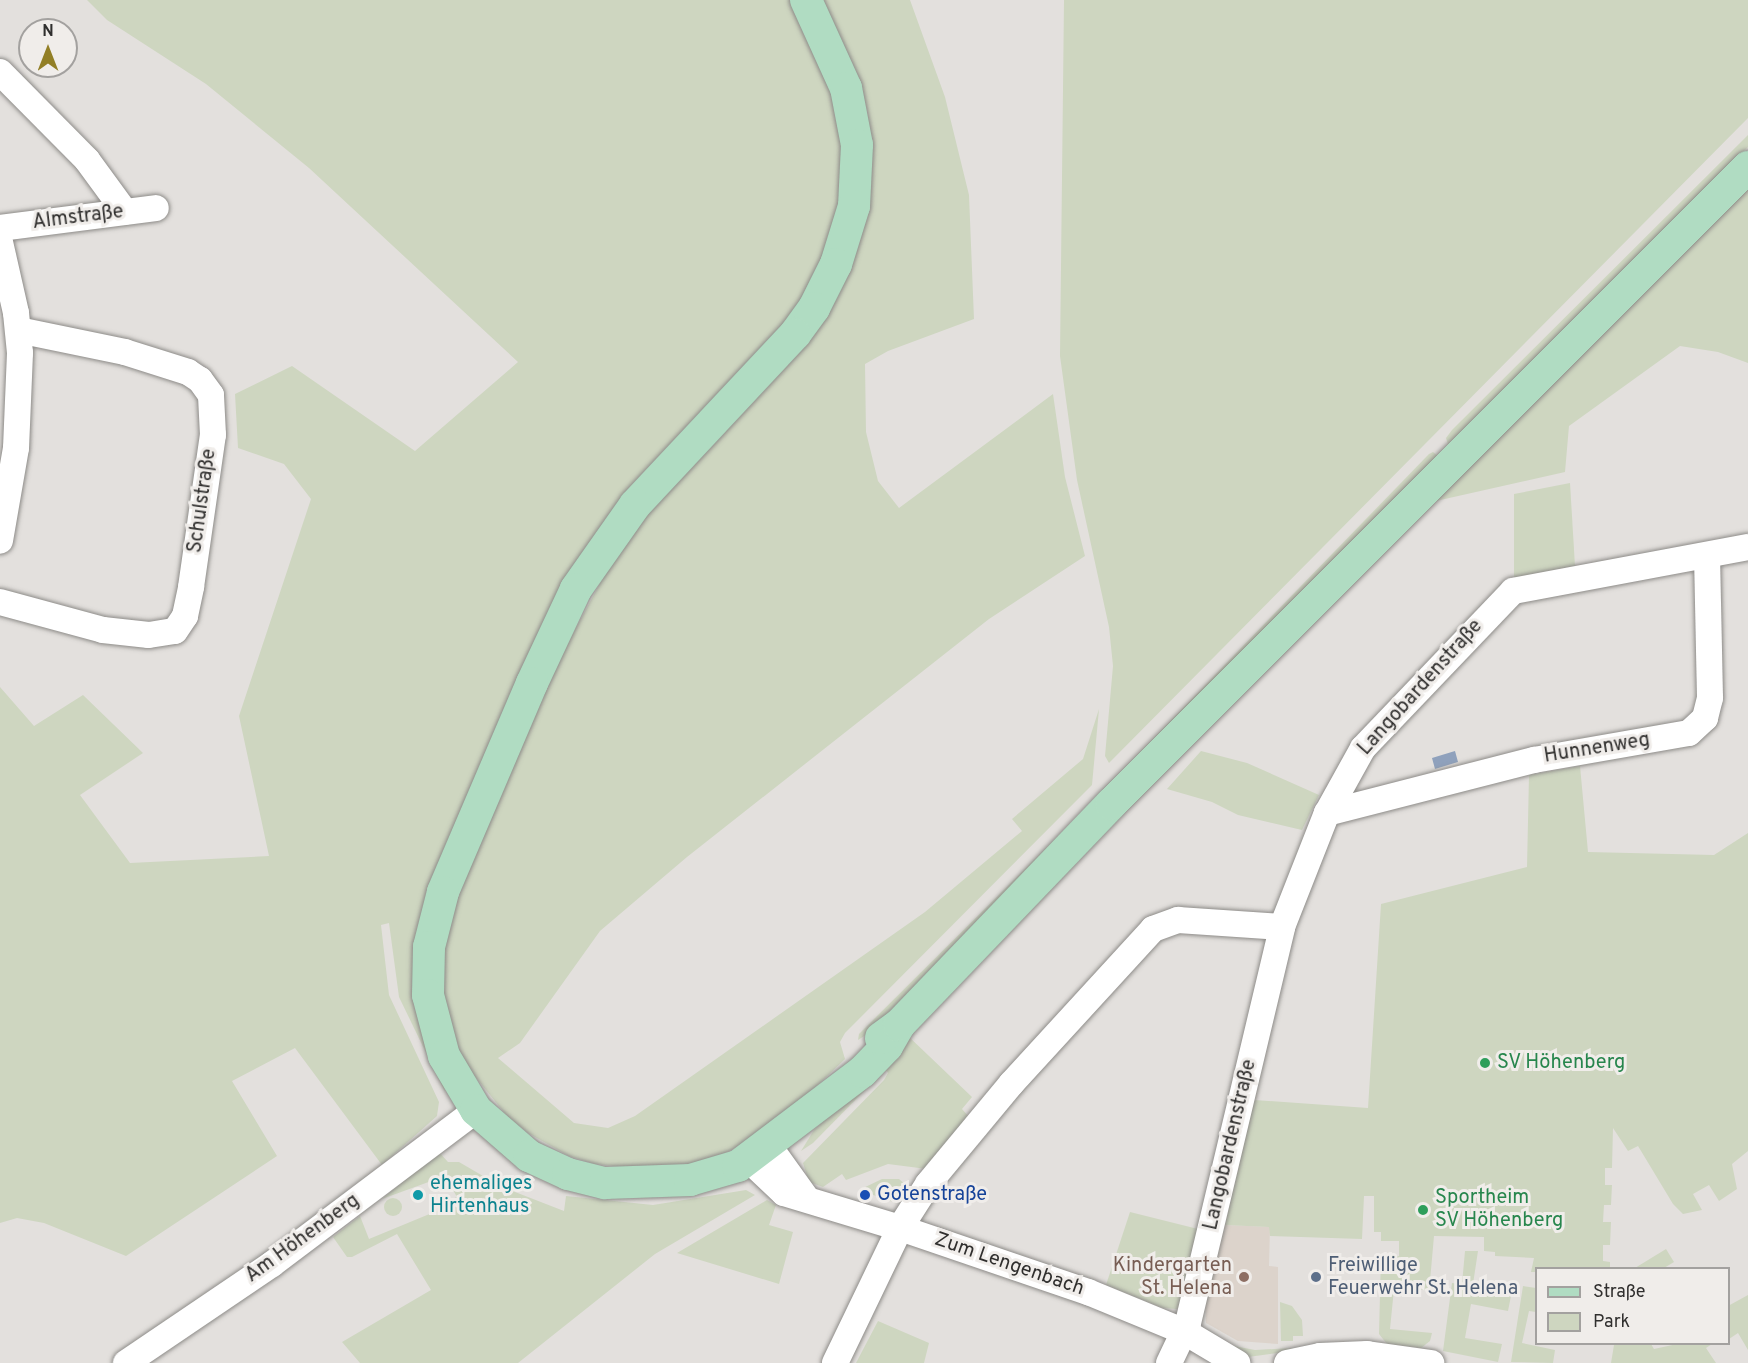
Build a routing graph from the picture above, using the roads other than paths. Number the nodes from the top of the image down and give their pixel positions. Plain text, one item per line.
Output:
1 (806, 0) edge
2 (0, 72) edge
3 (1748, 167) edge
4 (156, 208) dead end
5 (125, 212) junction
6 (0, 228) edge
7 (0, 242) edge
8 (18, 330) junction
9 (0, 542) edge
10 (1748, 547) edge
11 (1707, 556) junction
12 (0, 602) edge
13 (1327, 813) junction
14 (1282, 927) junction
15 (476, 1110) junction
16 (759, 1153) junction
17 (900, 1228) junction
18 (1185, 1332) junction
19 (126, 1363) edge
20 (835, 1363) edge
21 (1169, 1363) edge
22 (1236, 1363) edge
23 (1287, 1363) edge
24 (1431, 1363) edge

1 - 15 main road
2 - 5 street
3 - 16 main road
4 - 5 street, Almstraße
5 - 6 street, Almstraße
7 - 8 street
8 - 9 street
8 - 12 street, Schulstraße
10 - 11 street, Langobardenstraße
11 - 13 street, Langobardenstraße
11 - 13 street, Hunnenweg
13 - 14 street, Langobardenstraße
14 - 17 street
14 - 18 street, Langobardenstraße
15 - 16 main road
15 - 19 street, Am Höhenberg
16 - 17 street, Zum Lengenbach
17 - 18 street, Zum Lengenbach
17 - 20 street
18 - 21 street, Langobardenstraße
18 - 22 street, Zum Lengenbach
23 - 24 street

